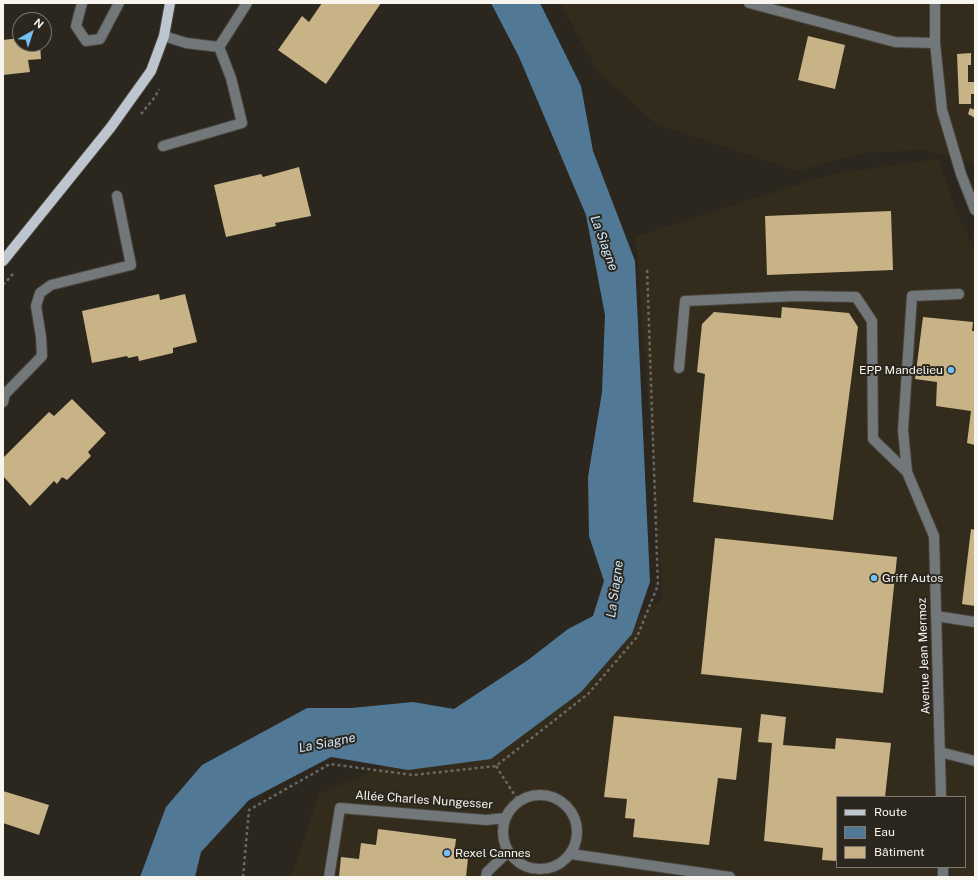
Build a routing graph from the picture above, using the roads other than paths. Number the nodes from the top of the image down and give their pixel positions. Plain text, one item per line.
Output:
1 (82, 3) edge
2 (119, 3) edge
3 (170, 3) edge
4 (247, 3) edge
5 (749, 3) edge
6 (935, 3) edge
7 (164, 36) junction
8 (935, 43) junction
9 (218, 46) junction
10 (163, 146) dead end
11 (117, 196) dead end
12 (975, 210) edge
13 (3, 260) edge
14 (959, 294) dead end
15 (679, 368) dead end
16 (3, 402) edge
17 (907, 472) junction
18 (936, 616) junction
19 (975, 622) edge
20 (940, 752) junction
21 (975, 761) edge
22 (941, 796) edge
23 (505, 818) junction
24 (508, 852) junction
25 (571, 854) junction
26 (329, 877) edge
27 (486, 877) edge
28 (730, 877) edge

1 - 2 street
3 - 7 main road
4 - 9 street
5 - 8 street
6 - 8 street
7 - 9 street
7 - 13 main road
8 - 12 street
9 - 10 street
11 - 16 street
14 - 17 street
15 - 17 street
17 - 18 street, Avenue Jean Mermoz
18 - 19 street
18 - 20 street, Avenue Jean Mermoz
20 - 21 street
20 - 22 street, Avenue Jean Mermoz
23 - 24 street, Allée Charles Nungesser
23 - 25 street, Allée Charles Nungesser
23 - 26 street, Allée Charles Nungesser
24 - 25 street, Allée Charles Nungesser
24 - 27 street
25 - 28 street

